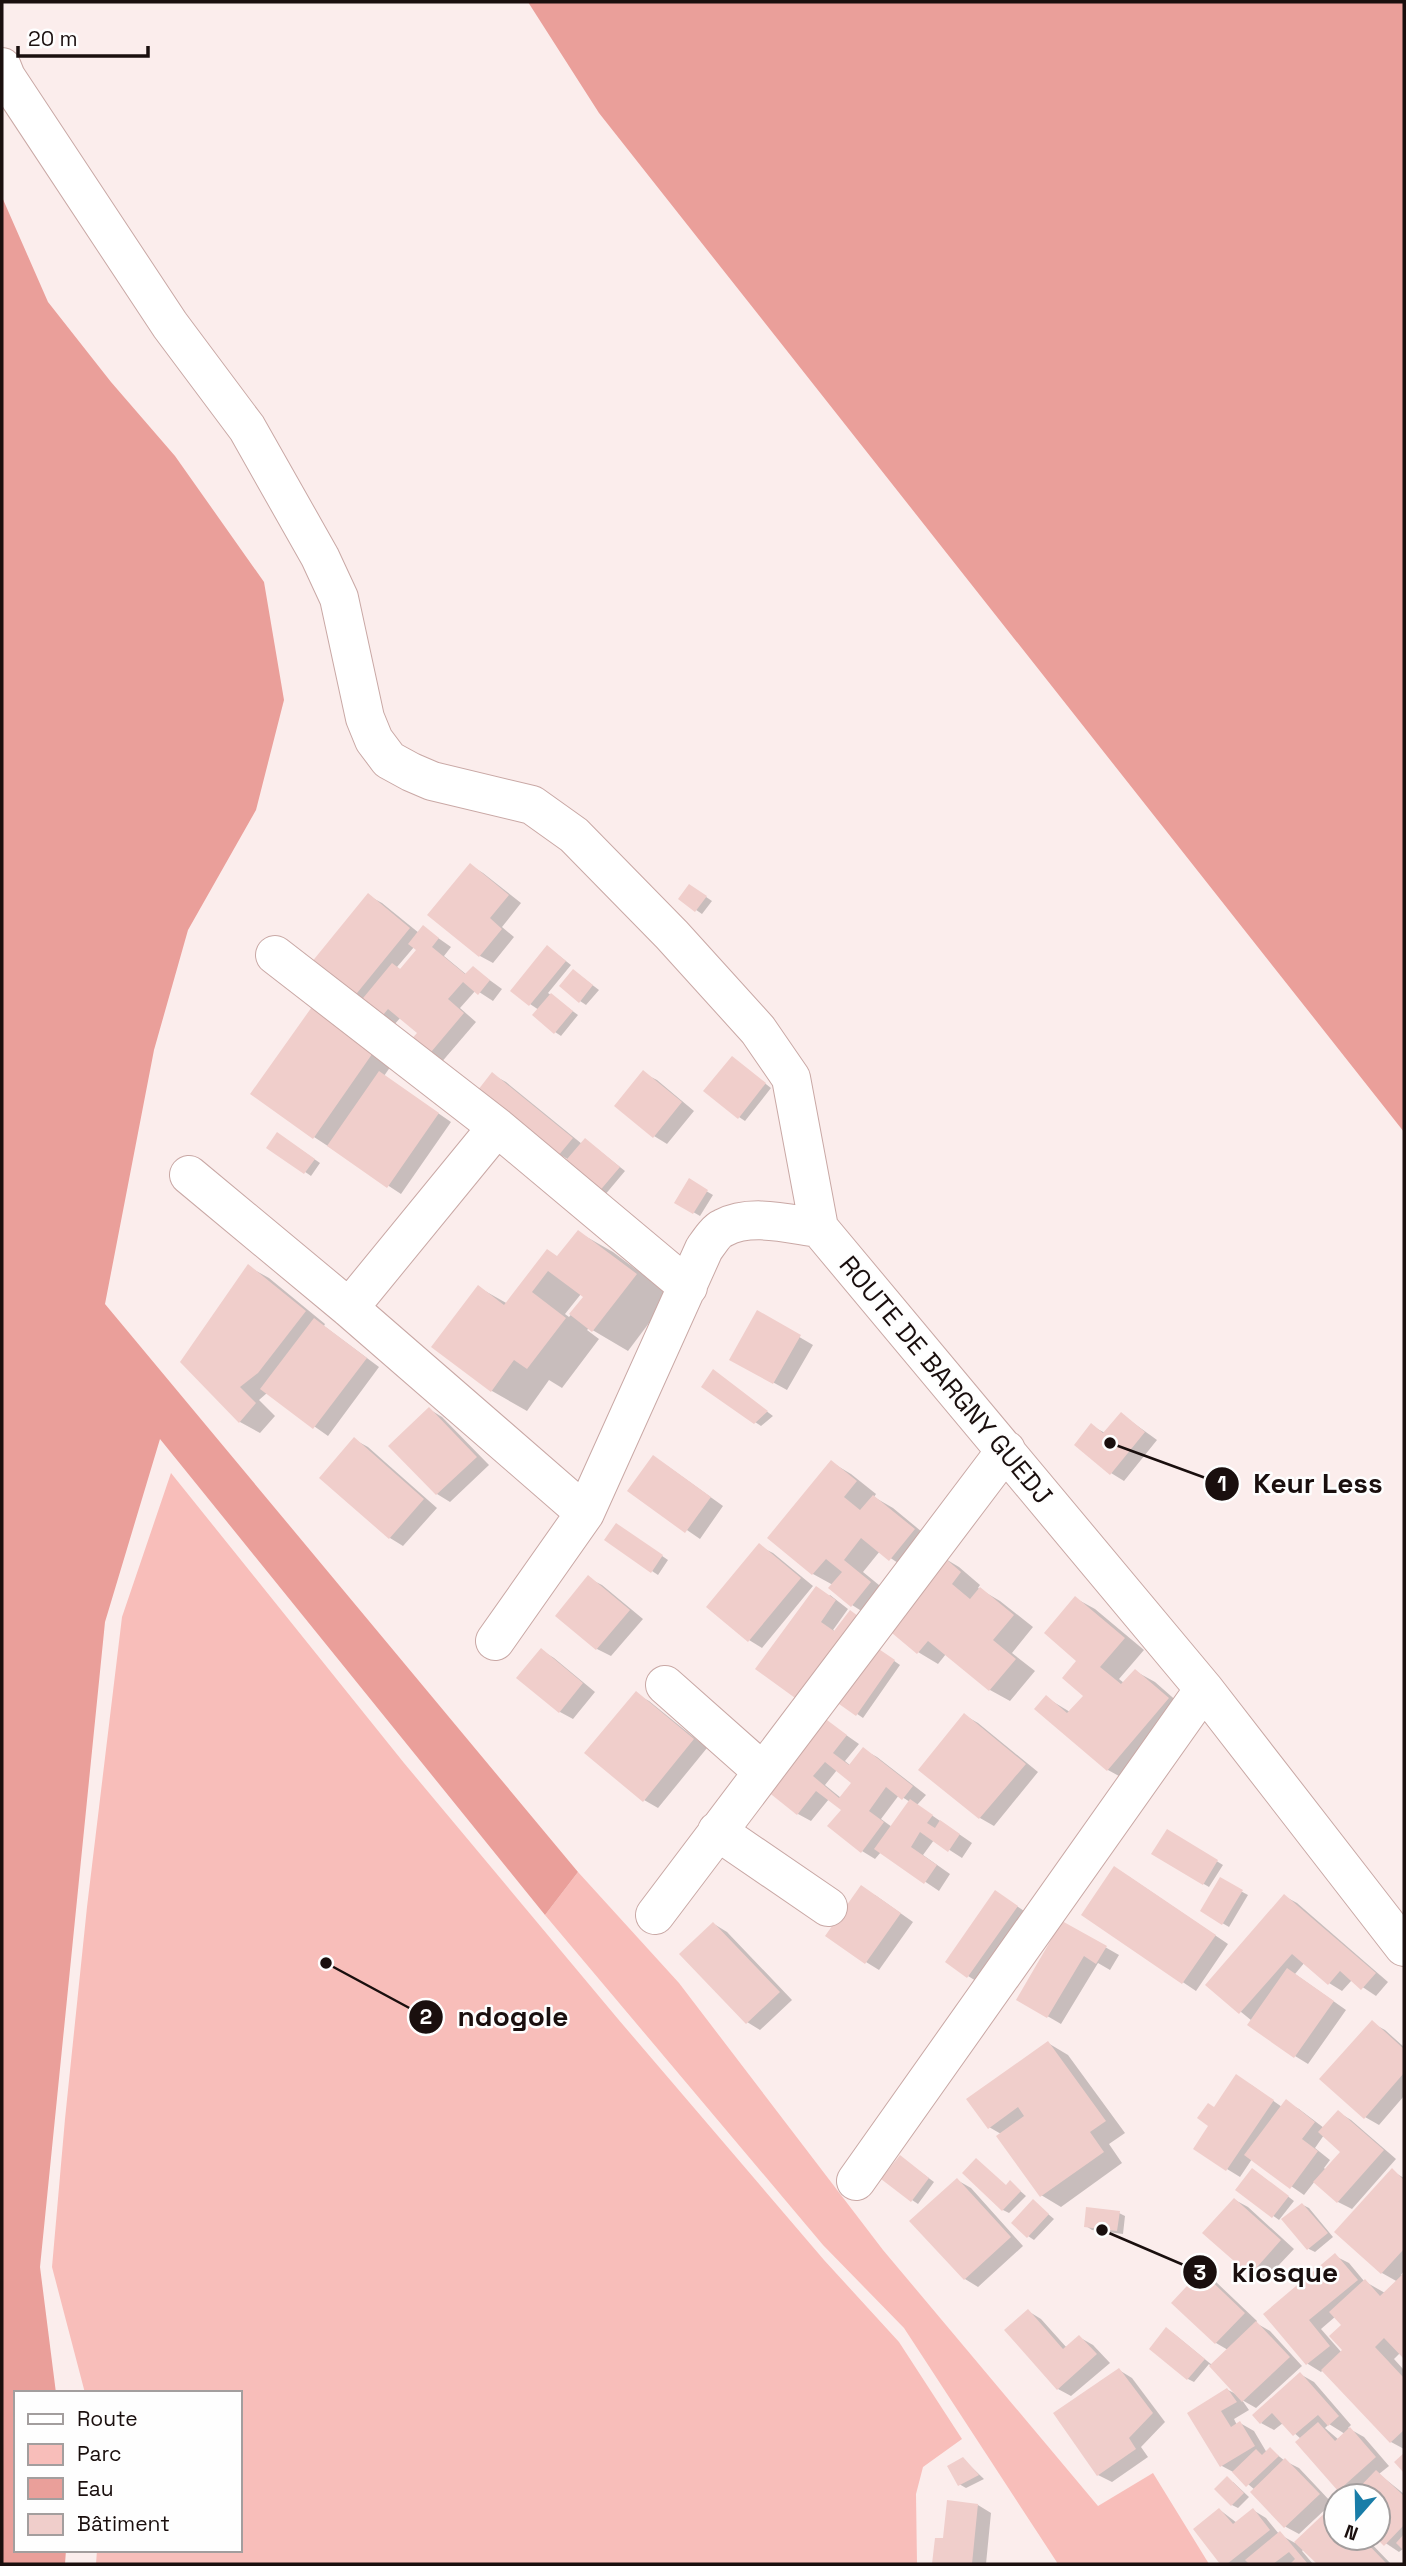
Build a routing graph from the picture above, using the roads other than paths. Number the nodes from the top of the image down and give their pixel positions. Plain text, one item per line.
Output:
1 (2, 67) edge
2 (275, 955) dead end
3 (497, 1127) junction
4 (189, 1175) dead end
5 (819, 1228) junction
6 (688, 1287) junction
7 (349, 1308) junction
8 (1006, 1450) junction
9 (585, 1513) junction
10 (495, 1641) dead end
11 (665, 1685) dead end
12 (1204, 1689) junction
13 (762, 1771) junction
14 (718, 1831) junction
15 (828, 1907) dead end
16 (655, 1915) dead end
17 (1404, 1947) edge
18 (856, 2182) dead end

1 - 5 street, ROUTE DE BARGNY GUEDJ
2 - 3 street
3 - 6 street
3 - 7 street
4 - 7 street
5 - 6 street
5 - 8 street, ROUTE DE BARGNY GUEDJ
6 - 9 street
7 - 9 street
8 - 12 street, ROUTE DE BARGNY GUEDJ
8 - 13 street
9 - 10 street
11 - 13 street
12 - 17 street, ROUTE DE BARGNY GUEDJ
12 - 18 street
13 - 14 street
14 - 15 street
14 - 16 street

